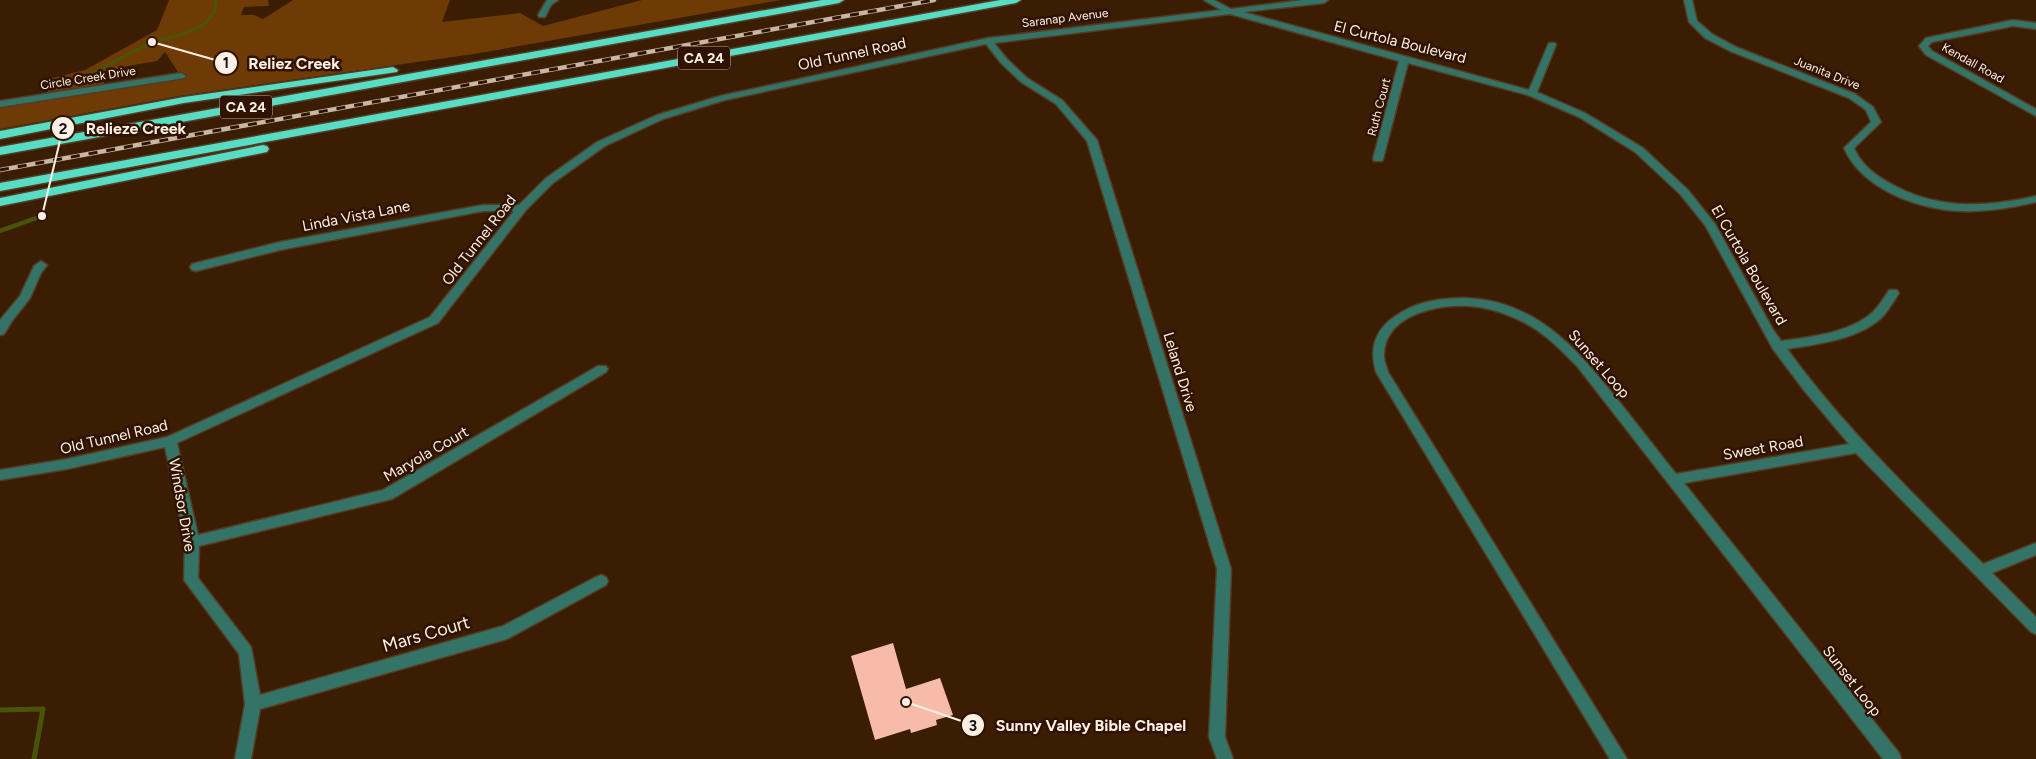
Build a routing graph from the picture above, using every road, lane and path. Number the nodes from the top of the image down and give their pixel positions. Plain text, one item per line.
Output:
1 (554, 0) edge
2 (839, 0) edge
3 (1016, 0) edge
4 (1208, 0) edge
5 (1324, 0) edge
6 (1688, 0) edge
7 (1229, 11) junction
8 (542, 15) dead end
9 (2036, 26) edge
10 (988, 41) junction
11 (1552, 45) dead end
12 (1404, 61) junction
13 (492, 62) junction
14 (181, 76) dead end
15 (1531, 93) junction
16 (0, 104) edge
17 (2036, 113) edge
18 (393, 116) junction
19 (0, 135) edge
20 (0, 150) edge
21 (1378, 159) dead end
22 (0, 187) edge
23 (82, 187) junction
24 (2031, 200) edge
25 (0, 202) edge
26 (0, 207) edge
27 (522, 208) junction
28 (2036, 208) edge
29 (41, 265) dead end
30 (196, 267) dead end
31 (1893, 293) dead end
32 (0, 331) edge
33 (1777, 346) junction
34 (602, 370) dead end
35 (170, 441) junction
36 (1859, 447) junction
37 (0, 475) edge
38 (1672, 480) junction
39 (192, 542) junction
40 (2036, 548) edge
41 (1982, 571) junction
42 (601, 581) dead end
43 (2036, 627) edge
44 (253, 704) junction
45 (242, 759) edge
46 (1225, 759) edge
47 (1619, 759) edge
48 (1893, 759) edge

1 - 8 street
2 - 13 highway, CA 24
3 - 18 highway, CA 24
4 - 7 street, El Curtola Boulevard
5 - 7 street, Saranap Avenue
6 - 24 street, Juanita Drive
7 - 10 street, Saranap Avenue
7 - 12 street, El Curtola Boulevard
9 - 17 street, Kendall Road
10 - 27 street, Old Tunnel Road
10 - 46 street, Leland Drive
11 - 15 street
12 - 15 street, El Curtola Boulevard
12 - 21 street, Ruth Court
13 - 19 highway
13 - 20 highway, CA 24
14 - 16 street, Circle Creek Drive
15 - 33 street, El Curtola Boulevard
18 - 22 highway, CA 24
18 - 23 highway
23 - 25 highway
23 - 26 highway
24 - 28 street, Juanita Drive
27 - 30 street, Linda Vista Lane
27 - 35 street, Old Tunnel Road
29 - 32 street
31 - 33 street
33 - 36 street, El Curtola Boulevard
34 - 39 street, Maryola Court
35 - 37 street, Old Tunnel Road
35 - 39 street, Windsor Drive
36 - 38 street, Sweet Road
36 - 41 street, El Curtola Boulevard
38 - 47 street, Sunset Loop
38 - 48 street, Sunset Loop
39 - 44 street, Windsor Drive
40 - 41 street
41 - 43 street, El Curtola Boulevard
42 - 44 street, Mars Court
44 - 45 street, Windsor Drive

